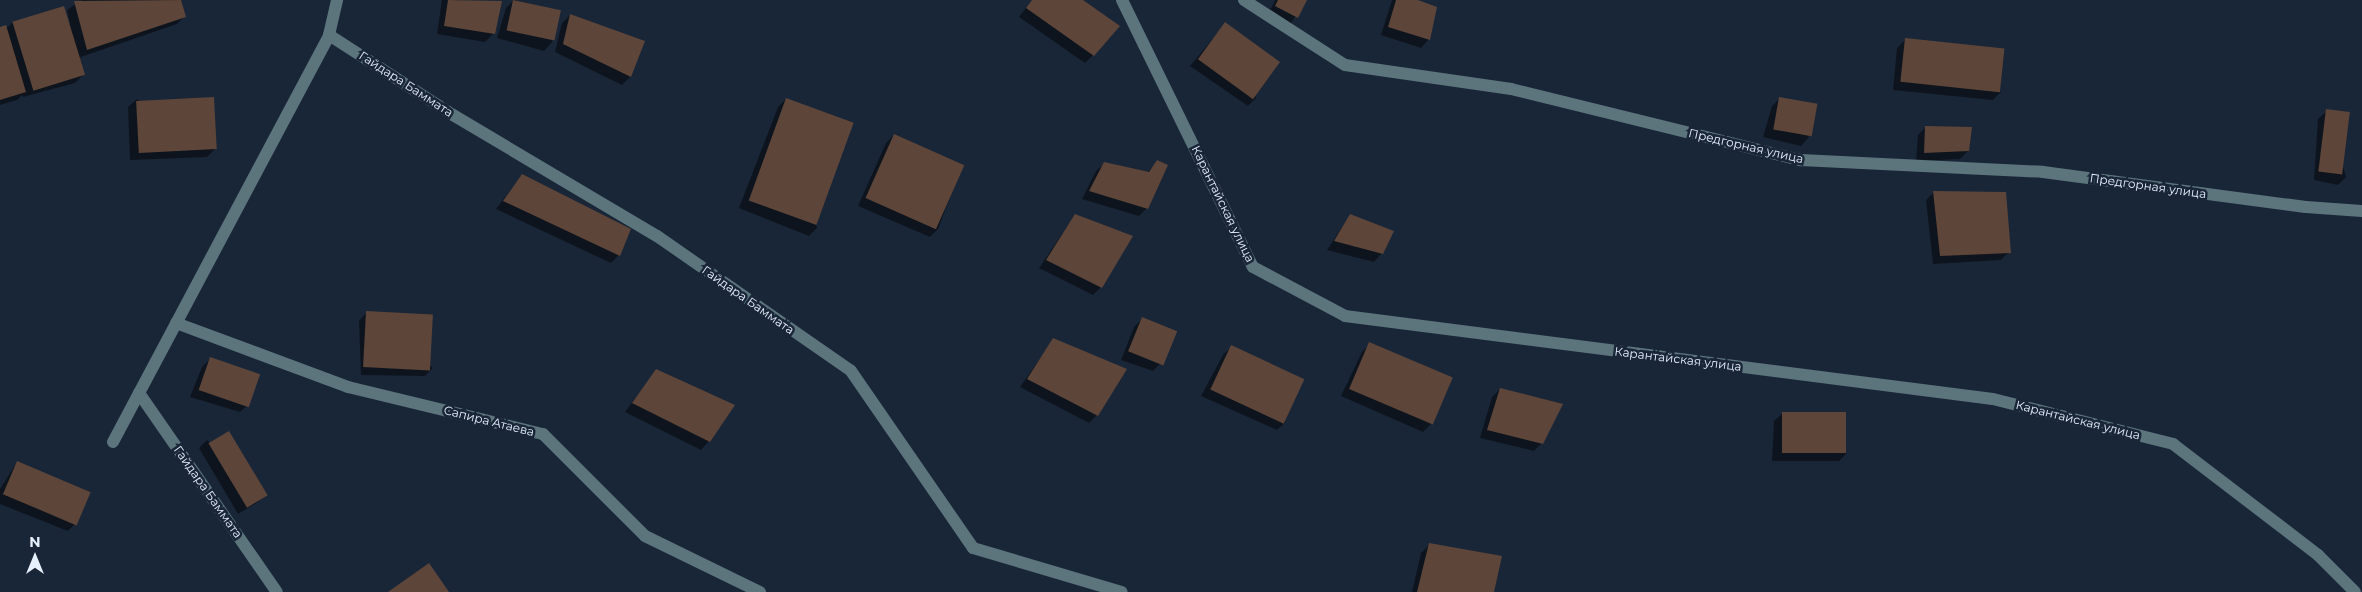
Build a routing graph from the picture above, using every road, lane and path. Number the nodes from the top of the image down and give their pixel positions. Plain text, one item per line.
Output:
1 (336, 0) edge
2 (1122, 0) edge
3 (1244, 0) edge
4 (329, 35) junction
5 (2362, 211) edge
6 (176, 323) junction
7 (139, 393) junction
8 (113, 442) dead end
9 (277, 592) edge
10 (760, 592) edge
11 (1122, 592) edge
12 (2355, 592) edge

1 - 4 street
2 - 12 street, Карантайская улица
3 - 5 street, Предгорная улица
4 - 6 street
4 - 11 street, Гайдара Баммата
6 - 7 street
6 - 10 street, Сапира Атаева
7 - 8 street
7 - 9 street, Гайдара Баммата

